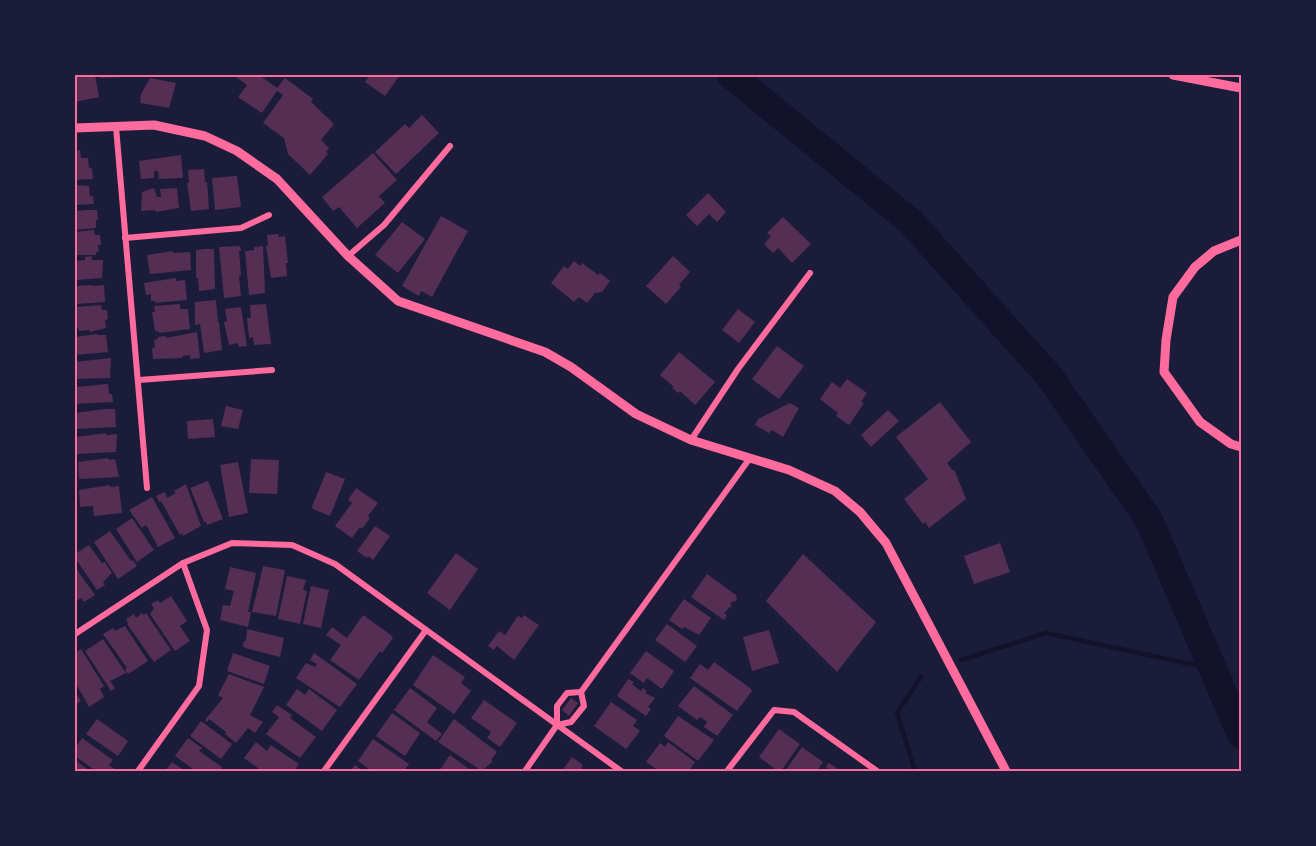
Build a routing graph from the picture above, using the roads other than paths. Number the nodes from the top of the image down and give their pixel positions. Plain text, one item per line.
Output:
1 (1173, 75) edge
2 (1241, 88) edge
3 (116, 127) junction
4 (75, 128) edge
5 (450, 146) dead end
6 (268, 215) dead end
7 (125, 238) junction
8 (1241, 240) edge
9 (348, 256) junction
10 (810, 273) dead end
11 (272, 370) dead end
12 (139, 380) junction
13 (691, 440) junction
14 (1241, 447) edge
15 (750, 458) junction
16 (147, 488) dead end
17 (183, 563) junction
18 (426, 630) junction
19 (75, 634) edge
20 (581, 692) junction
21 (557, 725) junction
22 (138, 771) edge
23 (324, 771) edge
24 (525, 771) edge
25 (621, 771) edge
26 (727, 771) edge
27 (877, 771) edge
28 (1006, 771) edge

1 - 2 street
3 - 4 street
3 - 7 street
3 - 9 street
5 - 9 street
6 - 7 street
7 - 12 street
8 - 14 street
9 - 13 street
10 - 13 street
11 - 12 street
12 - 16 street
13 - 15 street
15 - 20 street
15 - 28 street
17 - 18 street
17 - 19 street
17 - 22 street
18 - 21 street
18 - 23 street
20 - 21 street
20 - 21 street
21 - 24 street
21 - 25 street
26 - 27 street

